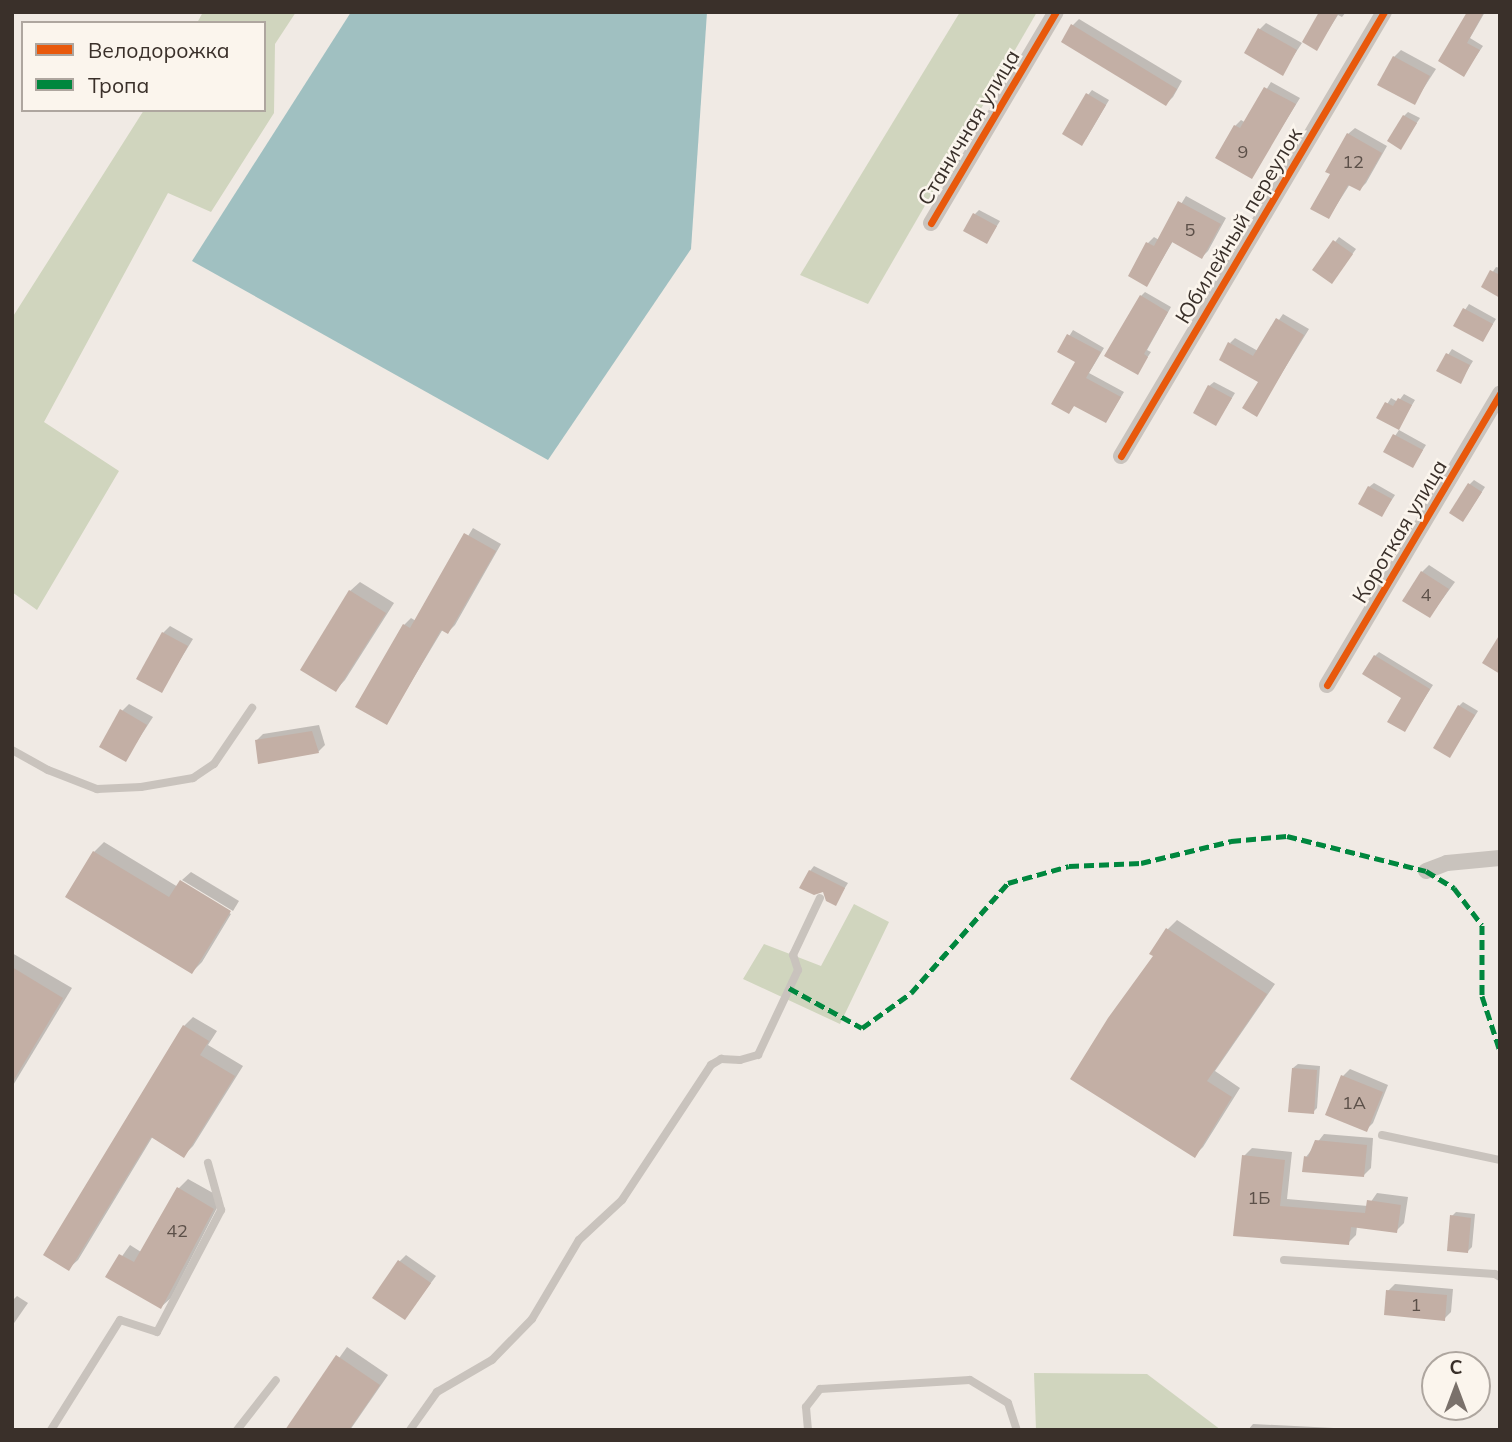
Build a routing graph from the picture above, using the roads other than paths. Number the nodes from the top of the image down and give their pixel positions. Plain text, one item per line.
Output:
1 (1056, 12) edge
2 (1384, 12) edge
3 (931, 223) dead end
4 (1500, 394) edge
5 (1121, 456) dead end
6 (1327, 685) dead end
7 (252, 708) dead end
8 (12, 750) edge
9 (1500, 858) edge
10 (1426, 871) dead end
11 (821, 898) dead end
12 (1382, 1135) dead end
13 (1500, 1160) edge
14 (208, 1163) dead end
15 (1284, 1260) dead end
16 (1500, 1277) edge
17 (276, 1380) dead end
18 (51, 1430) edge
19 (237, 1430) edge
20 (410, 1430) edge
21 (808, 1430) edge
22 (1017, 1430) edge

1 - 3 street, Станичная улица
2 - 5 street, Юбилейный переулок
4 - 6 street, Короткая улица
7 - 8 lane
9 - 10 street
11 - 20 lane
12 - 13 lane
14 - 18 lane
15 - 16 lane
17 - 19 lane
21 - 22 lane

